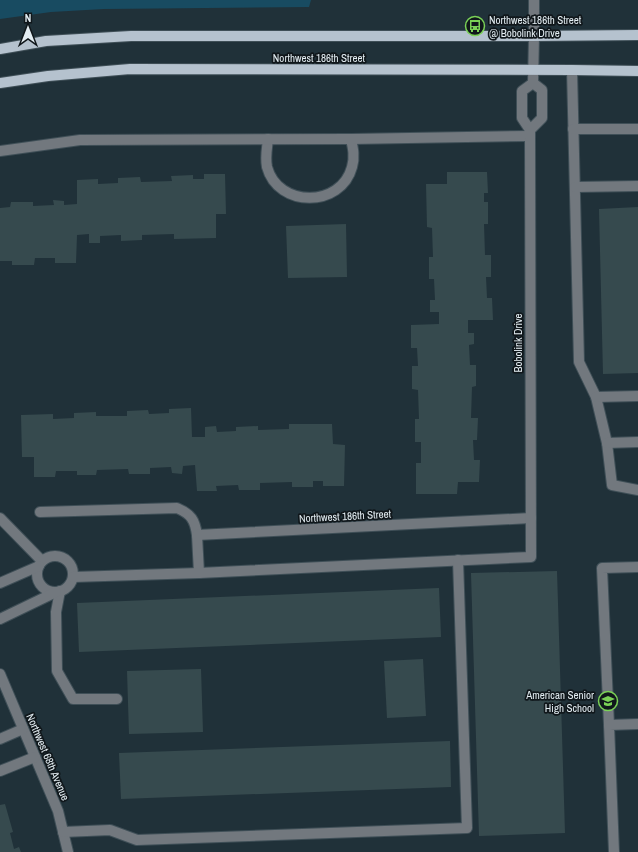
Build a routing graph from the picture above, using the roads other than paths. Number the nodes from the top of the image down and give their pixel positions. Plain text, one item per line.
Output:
1 (534, 0) edge
2 (638, 35) edge
3 (534, 36) junction
4 (0, 48) edge
5 (533, 70) junction
6 (572, 70) junction
7 (638, 71) edge
8 (0, 83) edge
9 (533, 83) junction
10 (573, 129) junction
11 (638, 129) edge
12 (530, 133) junction
13 (268, 139) junction
14 (351, 139) junction
15 (0, 151) edge
16 (638, 186) edge
17 (575, 187) junction
18 (638, 396) edge
19 (596, 397) junction
20 (638, 442) edge
21 (607, 443) junction
22 (638, 490) edge
23 (40, 512) dead end
24 (0, 518) edge
25 (531, 518) junction
26 (198, 535) junction
27 (458, 560) junction
28 (41, 563) junction
29 (638, 567) edge
30 (199, 573) junction
31 (73, 577) junction
32 (0, 583) edge
33 (58, 592) junction
34 (0, 619) edge
35 (0, 674) edge
36 (117, 699) dead end
37 (638, 724) edge
38 (610, 725) junction
39 (23, 729) junction
40 (0, 739) edge
41 (35, 757) junction
42 (0, 771) edge
43 (63, 832) junction
44 (68, 852) edge
45 (614, 852) edge

1 - 3 street
2 - 3 main road, Northwest 186th Street
3 - 4 main road, Northwest 186th Street
3 - 5 street
5 - 6 main road, Northwest 186th Street
5 - 8 main road, Northwest 186th Street
5 - 9 street
6 - 7 main road, Northwest 186th Street
6 - 10 street
9 - 12 street, Bobolink Drive
9 - 12 street
10 - 11 street
10 - 17 street
12 - 14 street
12 - 25 street, Bobolink Drive
13 - 14 street
13 - 14 street
13 - 15 street
16 - 17 street
17 - 19 street
18 - 19 street
19 - 21 street
20 - 21 street
21 - 22 street
23 - 26 street
24 - 28 street
25 - 26 street, Northwest 186th Street
25 - 27 street, Bobolink Drive
26 - 30 street
27 - 30 street
27 - 43 street
28 - 31 street
28 - 32 street
28 - 33 street
29 - 38 street
30 - 31 street
31 - 33 street
33 - 34 street
33 - 36 street
35 - 39 street, Northwest 68th Avenue
37 - 38 street
38 - 45 street
39 - 40 street
39 - 41 street, Northwest 68th Avenue
41 - 42 street
41 - 43 street, Northwest 68th Avenue
43 - 44 street, Northwest 68th Avenue

